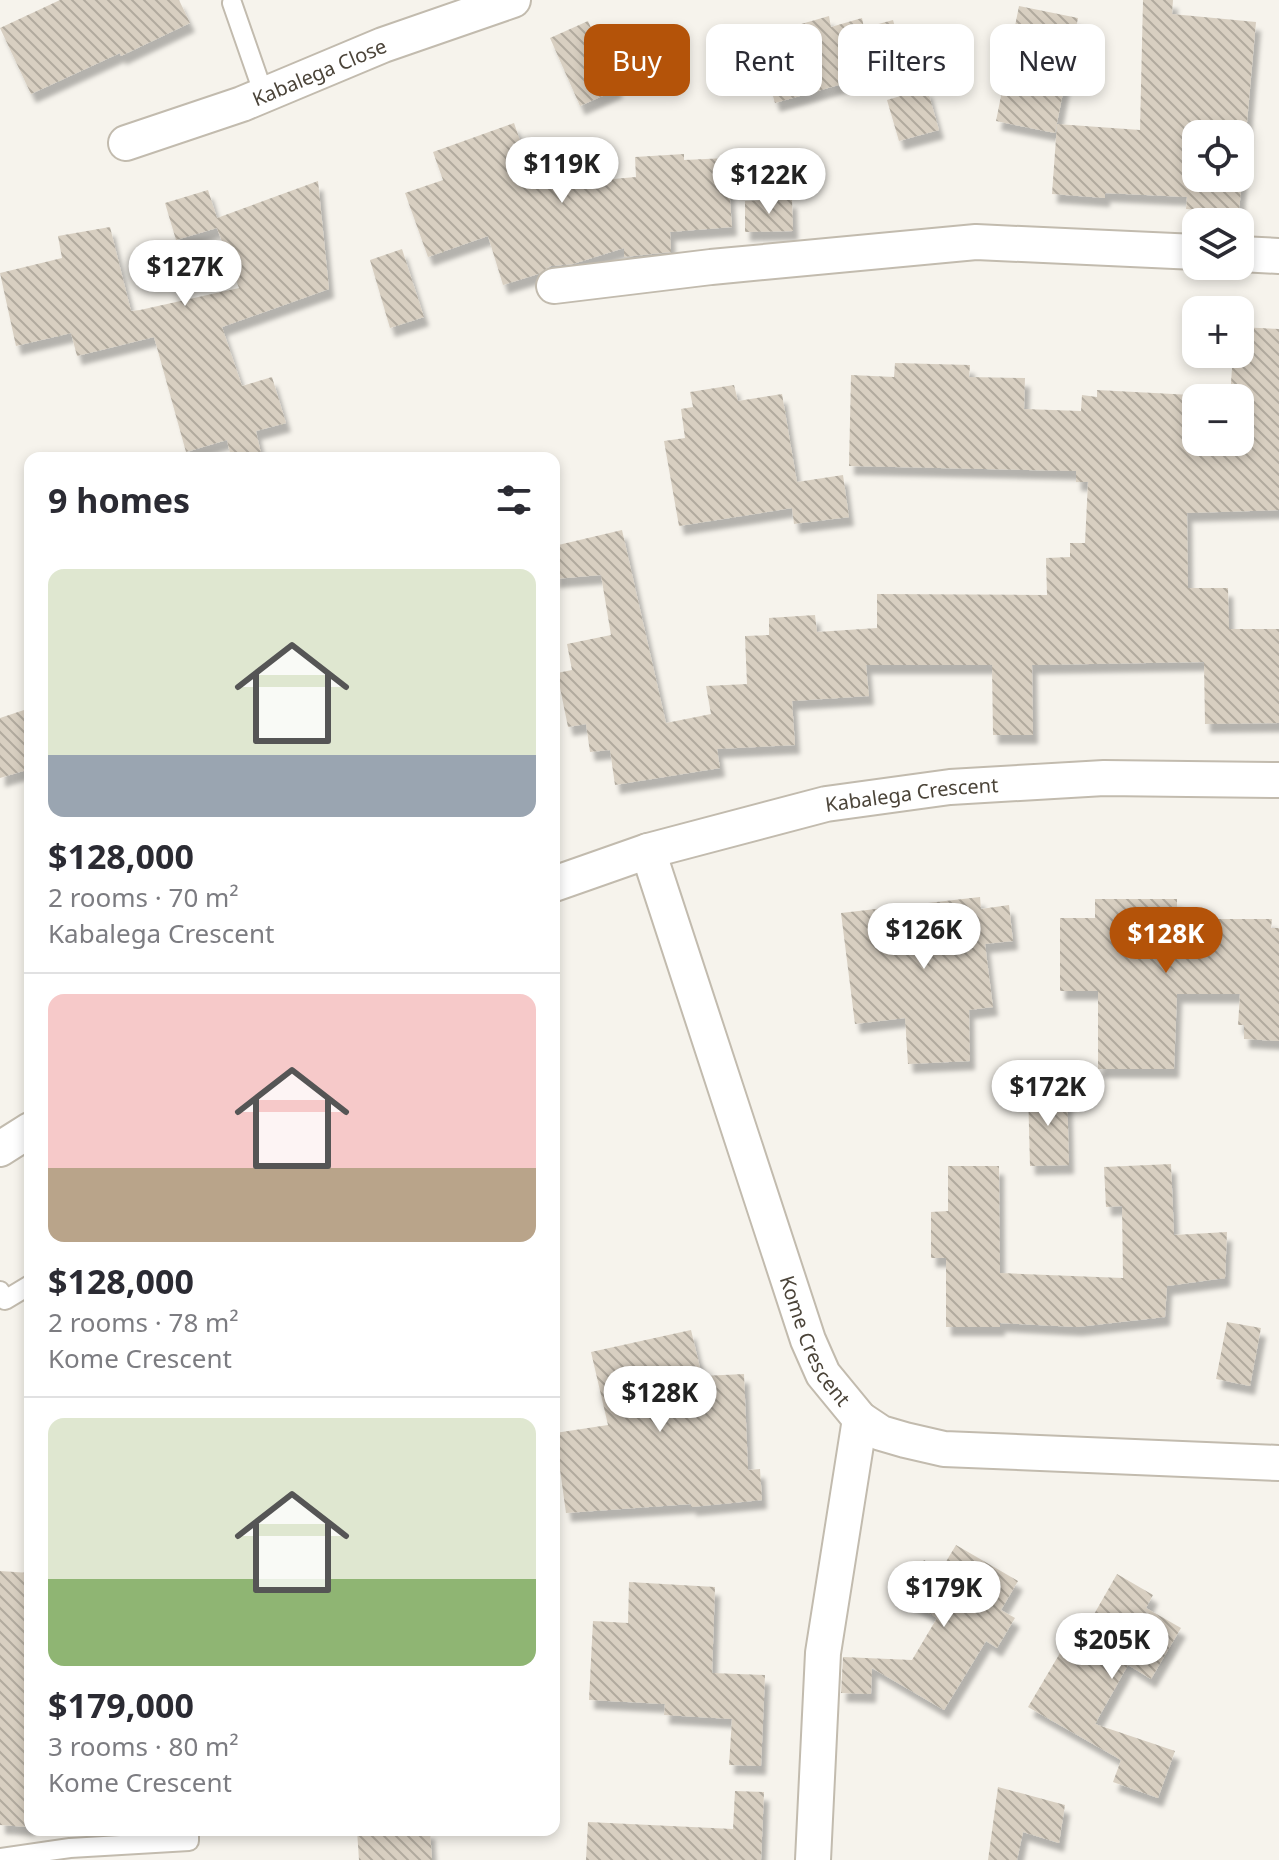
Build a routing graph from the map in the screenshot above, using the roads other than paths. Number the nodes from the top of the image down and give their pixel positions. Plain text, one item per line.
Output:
1 (513, 0) edge
2 (232, 3) dead end
3 (264, 95) junction
4 (126, 143) dead end
5 (1182, 251) edge
6 (1254, 255) edge
7 (1279, 256) edge
8 (554, 286) dead end
9 (1279, 780) edge
10 (648, 851) junction
11 (560, 882) edge
12 (24, 1134) edge
13 (0, 1149) edge
14 (24, 1288) edge
15 (2, 1298) edge
16 (860, 1419) junction
17 (1279, 1463) edge
18 (183, 1836) edge
19 (189, 1836) edge
20 (71, 1854) edge
21 (0, 1858) edge
22 (188, 1860) edge
23 (813, 1860) edge

1 - 3 street, Kabalega Close
2 - 3 lane
3 - 4 street, Kabalega Close
5 - 8 street
6 - 7 street
9 - 10 street, Kabalega Crescent
10 - 11 street, Kabalega Crescent
10 - 16 street, Kome Crescent
12 - 13 street
14 - 15 lane
16 - 17 street, Kome Crescent
16 - 23 street
18 - 20 lane
19 - 22 lane
20 - 21 lane

